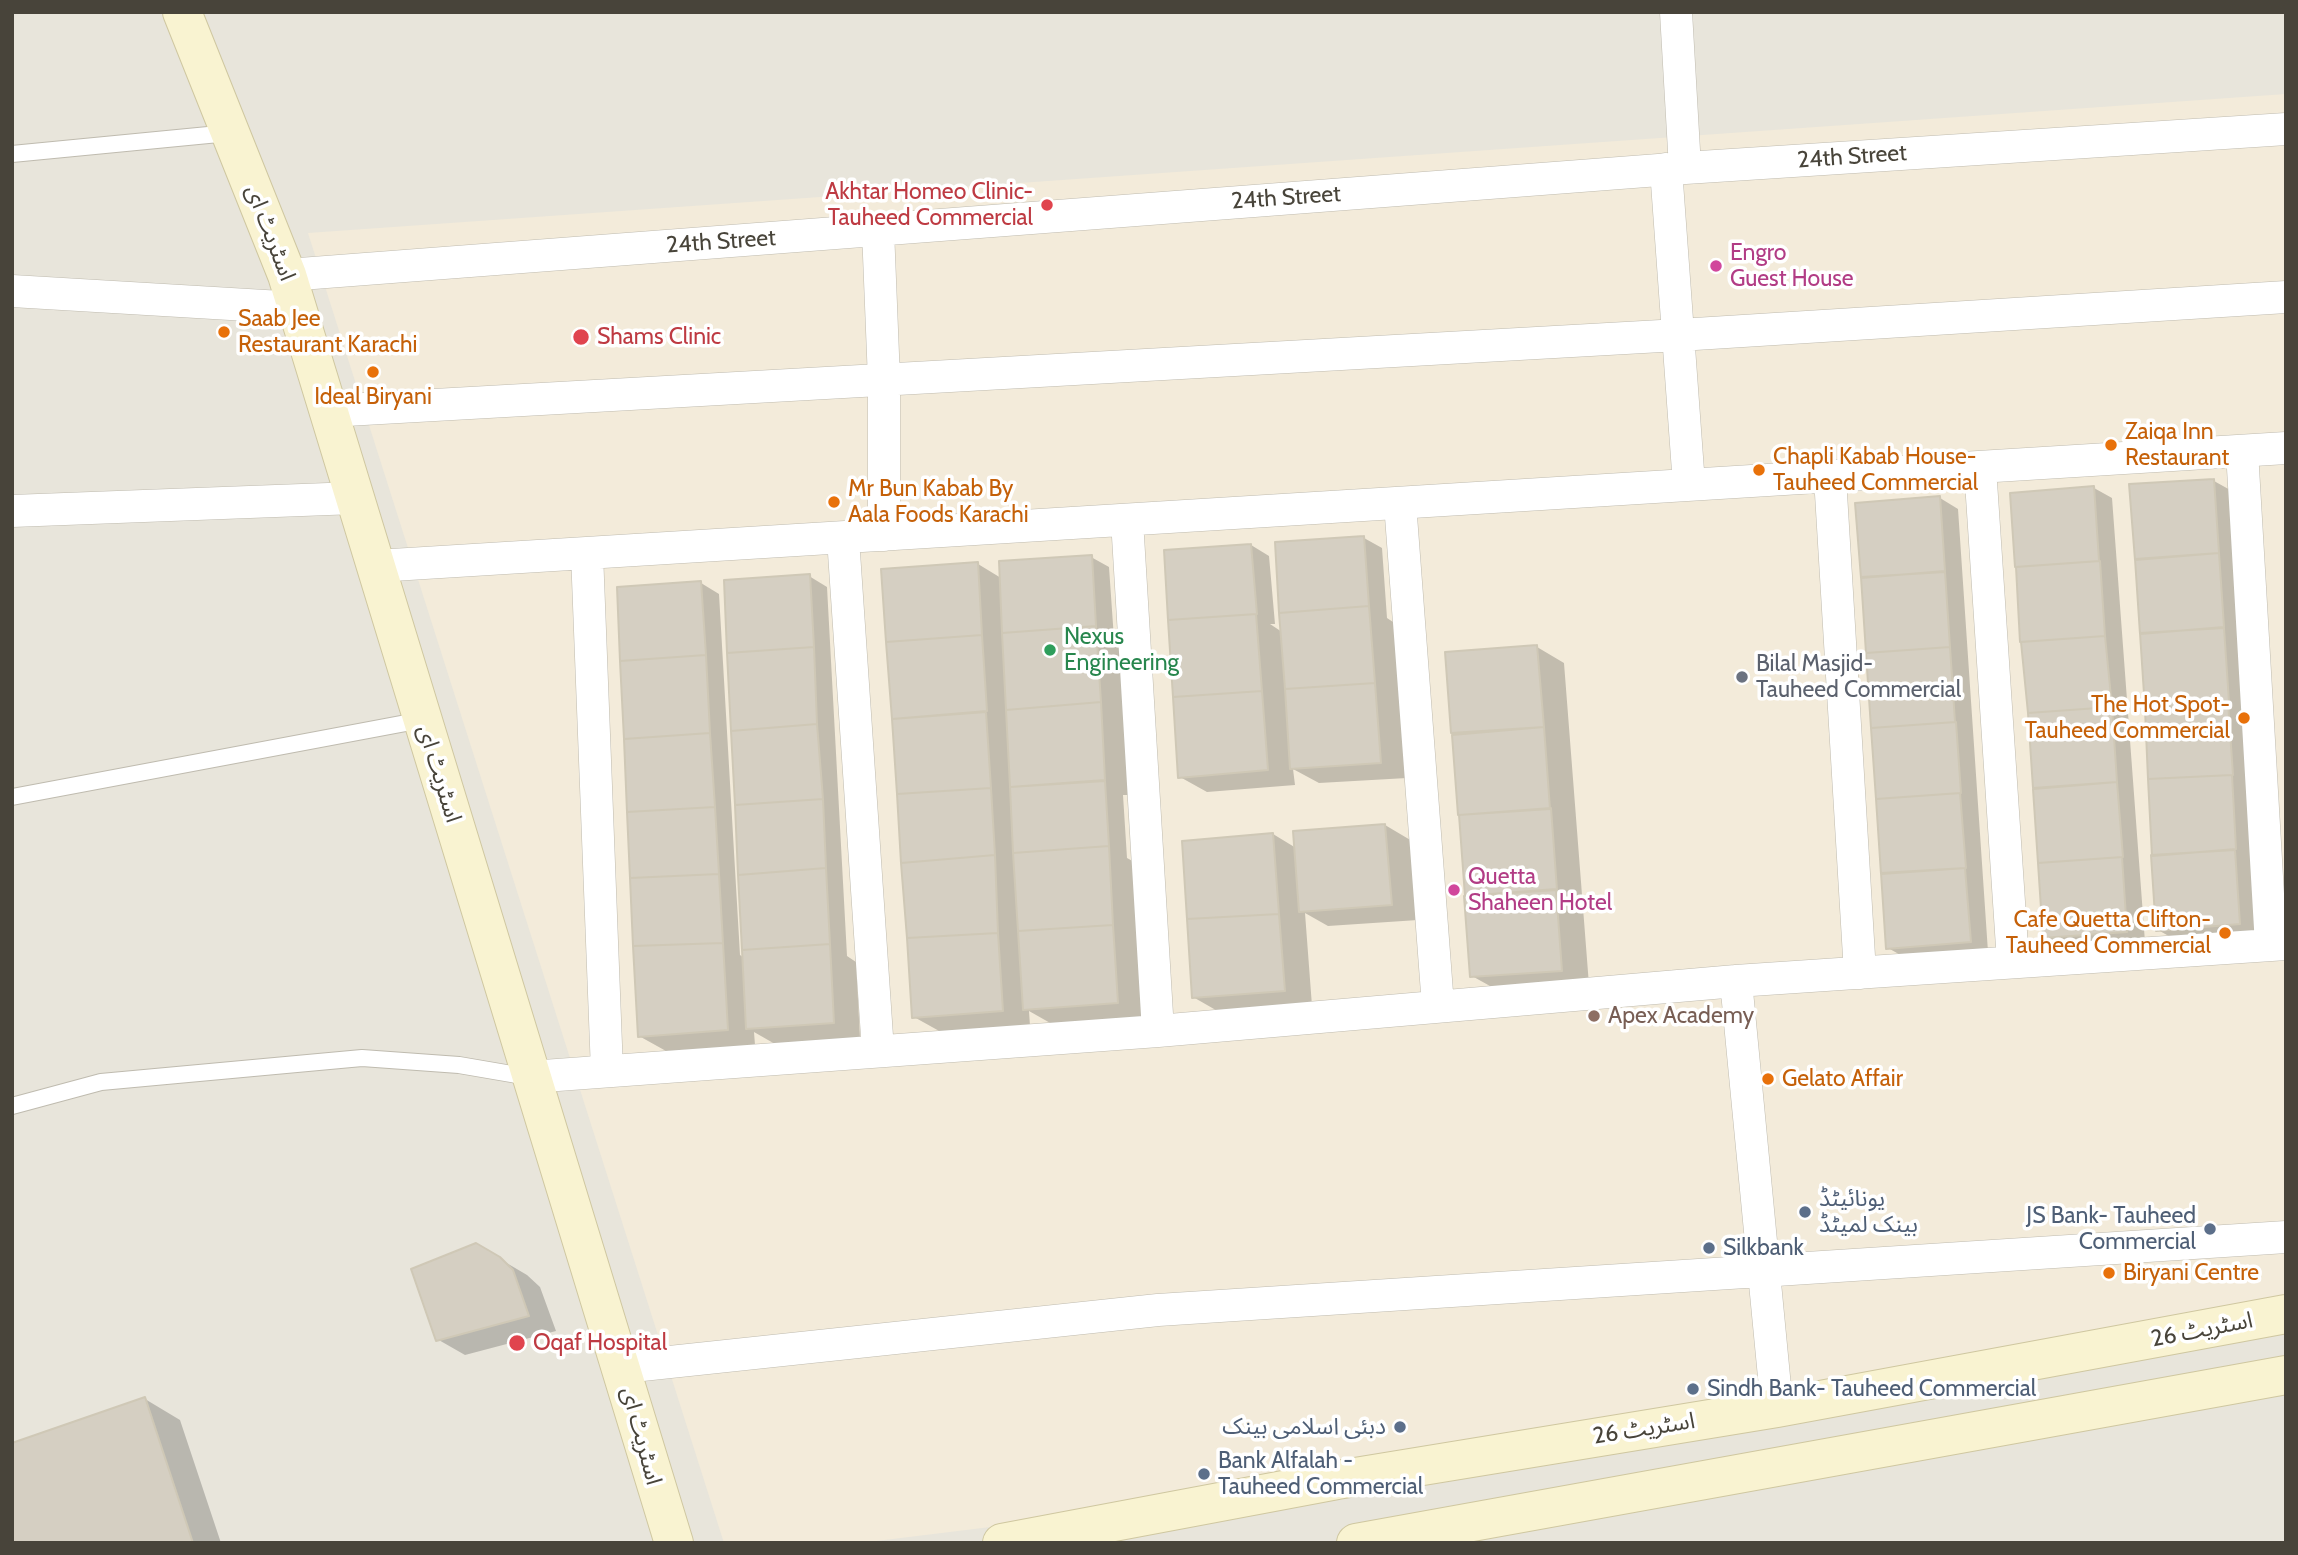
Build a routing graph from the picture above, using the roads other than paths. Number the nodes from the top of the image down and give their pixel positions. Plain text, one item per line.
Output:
1 (183, 12) edge
2 (1676, 12) edge
3 (2286, 130) edge
4 (231, 133) junction
5 (12, 153) edge
6 (1675, 168) junction
7 (878, 230) junction
8 (12, 290) edge
9 (292, 292) junction
10 (2286, 296) edge
11 (1679, 335) junction
12 (884, 380) junction
13 (328, 411) junction
14 (2286, 448) edge
15 (2242, 451) junction
16 (1980, 467) junction
17 (1830, 477) junction
18 (1689, 485) junction
19 (355, 498) junction
20 (1400, 503) junction
21 (12, 511) edge
22 (1127, 520) junction
23 (884, 535) junction
24 (843, 538) junction
25 (587, 553) junction
26 (376, 566) junction
27 (422, 720) junction
28 (12, 797) edge
29 (2278, 944) edge
30 (2013, 962) junction
31 (1860, 973) junction
32 (1736, 981) junction
33 (1438, 1006) junction
34 (1158, 1031) junction
35 (878, 1051) junction
36 (607, 1071) junction
37 (530, 1077) junction
38 (12, 1106) edge
39 (2286, 1237) edge
40 (1765, 1272) junction
41 (2286, 1314) edge
42 (622, 1367) junction
43 (2286, 1375) edge
44 (1777, 1408) junction
45 (674, 1543) edge
46 (1002, 1543) edge
47 (1356, 1543) edge

1 - 4 main road, اسٹریٹ ای
2 - 6 street
3 - 6 street, 24th Street
4 - 5 lane
4 - 9 main road, اسٹریٹ ای
6 - 7 street, 24th Street
6 - 11 street
7 - 9 street, 24th Street
7 - 12 street
8 - 9 street, 24th Street
9 - 13 main road, اسٹریٹ ای
10 - 11 street
11 - 12 street
11 - 18 street
12 - 13 street
12 - 23 street
13 - 19 main road, اسٹریٹ ای
14 - 15 street
15 - 16 street
15 - 29 street
16 - 17 street
16 - 30 street
17 - 18 street
17 - 31 street
18 - 20 street
19 - 21 street
19 - 26 main road, اسٹریٹ ای
20 - 22 street
20 - 33 street
22 - 23 street
22 - 34 street
23 - 24 street
24 - 25 street
24 - 35 street
25 - 26 street
25 - 36 street
26 - 27 main road, اسٹریٹ ای
27 - 28 lane
27 - 37 main road, اسٹریٹ ای
29 - 30 street
30 - 31 street
31 - 32 street
32 - 33 street
32 - 40 street
33 - 34 street
34 - 35 street
35 - 36 street
36 - 37 street
37 - 38 lane
37 - 42 main road, اسٹریٹ ای
39 - 40 street
40 - 42 street
40 - 44 street
41 - 44 main road, اسٹریٹ 26
42 - 45 main road, اسٹریٹ ای
43 - 47 main road
44 - 46 main road, اسٹریٹ 26

